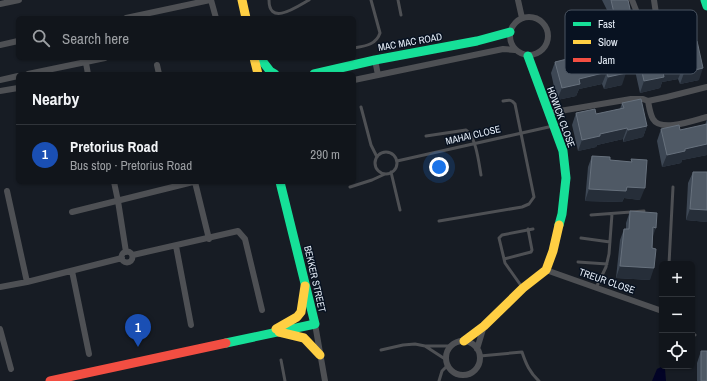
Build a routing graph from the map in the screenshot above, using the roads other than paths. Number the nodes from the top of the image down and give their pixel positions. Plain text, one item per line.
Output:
1 (19, 0) edge
2 (211, 0) edge
3 (242, 0) edge
4 (269, 0) edge
5 (309, 0) edge
6 (371, 0) edge
7 (398, 0) edge
8 (518, 0) edge
9 (632, 0) edge
10 (654, 0) edge
11 (705, 0) edge
12 (0, 4) edge
13 (707, 6) edge
14 (636, 10) edge
15 (655, 10) edge
16 (401, 15) dead end
17 (135, 16) edge
18 (215, 16) edge
19 (246, 16) edge
20 (522, 18) junction
21 (510, 32) junction
22 (16, 41) edge
23 (0, 45) edge
24 (356, 48) edge
25 (515, 50) junction
26 (528, 56) junction
27 (97, 60) edge
28 (254, 60) edge
29 (262, 60) edge
30 (375, 60) junction
31 (86, 63) junction
32 (158, 65) dead end
33 (39, 72) edge
34 (88, 72) edge
35 (159, 72) edge
36 (258, 72) edge
37 (272, 72) edge
38 (324, 72) edge
39 (378, 75) junction
40 (16, 76) edge
41 (0, 80) edge
42 (356, 80) edge
43 (707, 87) edge
44 (16, 88) edge
45 (0, 91) edge
46 (503, 101) dead end
47 (648, 101) junction
48 (361, 107) dead end
49 (548, 113) junction
50 (707, 116) edge
51 (553, 126) junction
52 (521, 132) junction
53 (426, 136) dead end
54 (474, 143) junction
55 (377, 157) junction
56 (397, 161) junction
57 (391, 172) junction
58 (384, 174) junction
59 (481, 175) dead end
60 (114, 184) edge
61 (186, 184) edge
62 (195, 184) edge
63 (280, 184) edge
64 (350, 186) dead end
65 (673, 187) dead end
66 (7, 191) dead end
67 (118, 201) junction
68 (400, 210) dead end
69 (644, 211) edge
70 (72, 212) dead end
71 (612, 214) junction
72 (591, 215) dead end
73 (439, 221) dead end
74 (533, 228) dead end
75 (528, 230) junction
76 (209, 238) junction
77 (581, 238) dead end
78 (610, 242) junction
79 (176, 246) junction
80 (126, 252) junction
81 (133, 255) junction
82 (122, 258) junction
83 (504, 259) junction
84 (669, 261) edge
85 (578, 262) dead end
86 (607, 264) junction
87 (546, 270) junction
88 (72, 271) junction
89 (27, 282) junction
90 (306, 283) junction
91 (0, 287) edge
92 (523, 288) junction
93 (596, 288) junction
94 (262, 310) dead end
95 (659, 310) edge
96 (315, 324) junction
97 (191, 325) dead end
98 (484, 326) junction
99 (0, 329) edge
100 (273, 333) junction
101 (464, 341) junction
102 (424, 346) junction
103 (451, 346) junction
104 (477, 349) junction
105 (381, 350) dead end
106 (89, 354) dead end
107 (320, 355) junction
108 (480, 356) junction
109 (445, 359) junction
110 (281, 360) dead end
111 (447, 366) junction
112 (11, 369) dead end
113 (324, 380) edge
114 (50, 381) edge
115 (285, 381) edge
116 (439, 381) edge
117 (539, 381) edge

1 - 12 street
2 - 17 street
2 - 18 street
3 - 19 main road
4 - 5 lane
6 - 24 lane
7 - 16 lane
8 - 20 street
9 - 14 street
10 - 15 street
11 - 13 main road
20 - 21 street
20 - 26 street
21 - 25 street
21 - 30 main road, MAC MAC ROAD
22 - 23 street
25 - 26 street
25 - 39 street
26 - 49 main road, HOWICK CLOSE
27 - 31 street
28 - 36 main road
29 - 37 main road
30 - 38 main road, MAC MAC ROAD
30 - 39 street
31 - 33 street
31 - 34 street
32 - 35 street
39 - 42 street
40 - 41 street
43 - 47 street
44 - 45 street
46 - 52 lane
47 - 49 street
47 - 50 street
48 - 55 lane
49 - 51 main road, HOWICK CLOSE
51 - 52 lane, MAHAI CLOSE
51 - 87 main road, HOWICK CLOSE
52 - 54 lane, MAHAI CLOSE
52 - 73 lane
53 - 54 lane
54 - 56 lane, MAHAI CLOSE
54 - 59 lane
55 - 56 lane
55 - 58 lane
56 - 57 lane
57 - 58 lane
57 - 68 lane
58 - 64 lane
60 - 67 street
61 - 67 street
62 - 76 street
63 - 90 main road, BEKKER STREET
65 - 84 lane
66 - 89 street
67 - 70 street
67 - 80 street
69 - 71 lane
71 - 72 lane
71 - 78 lane
74 - 75 lane
75 - 83 lane
75 - 83 lane
76 - 79 street
76 - 94 street
77 - 78 lane
78 - 86 lane
79 - 81 street
79 - 97 street
80 - 81 street
80 - 82 street
81 - 82 street
82 - 88 street
83 - 92 lane
85 - 86 lane
86 - 93 lane
87 - 92 main road
87 - 93 street, TREUR CLOSE
88 - 89 street
88 - 106 street
89 - 91 street
90 - 96 main road, BEKKER STREET
90 - 100 main road
92 - 98 main road
93 - 95 street, TREUR CLOSE
96 - 100 main road
96 - 107 street, BEKKER STREET
98 - 101 main road
98 - 104 street
99 - 112 street
100 - 107 main road
100 - 114 main road
101 - 103 street
101 - 104 street
102 - 103 lane
102 - 105 lane
102 - 109 lane
103 - 109 street
104 - 108 street
107 - 113 street, BEKKER STREET
108 - 111 street
108 - 117 lane
109 - 111 street
110 - 115 lane
111 - 116 lane

